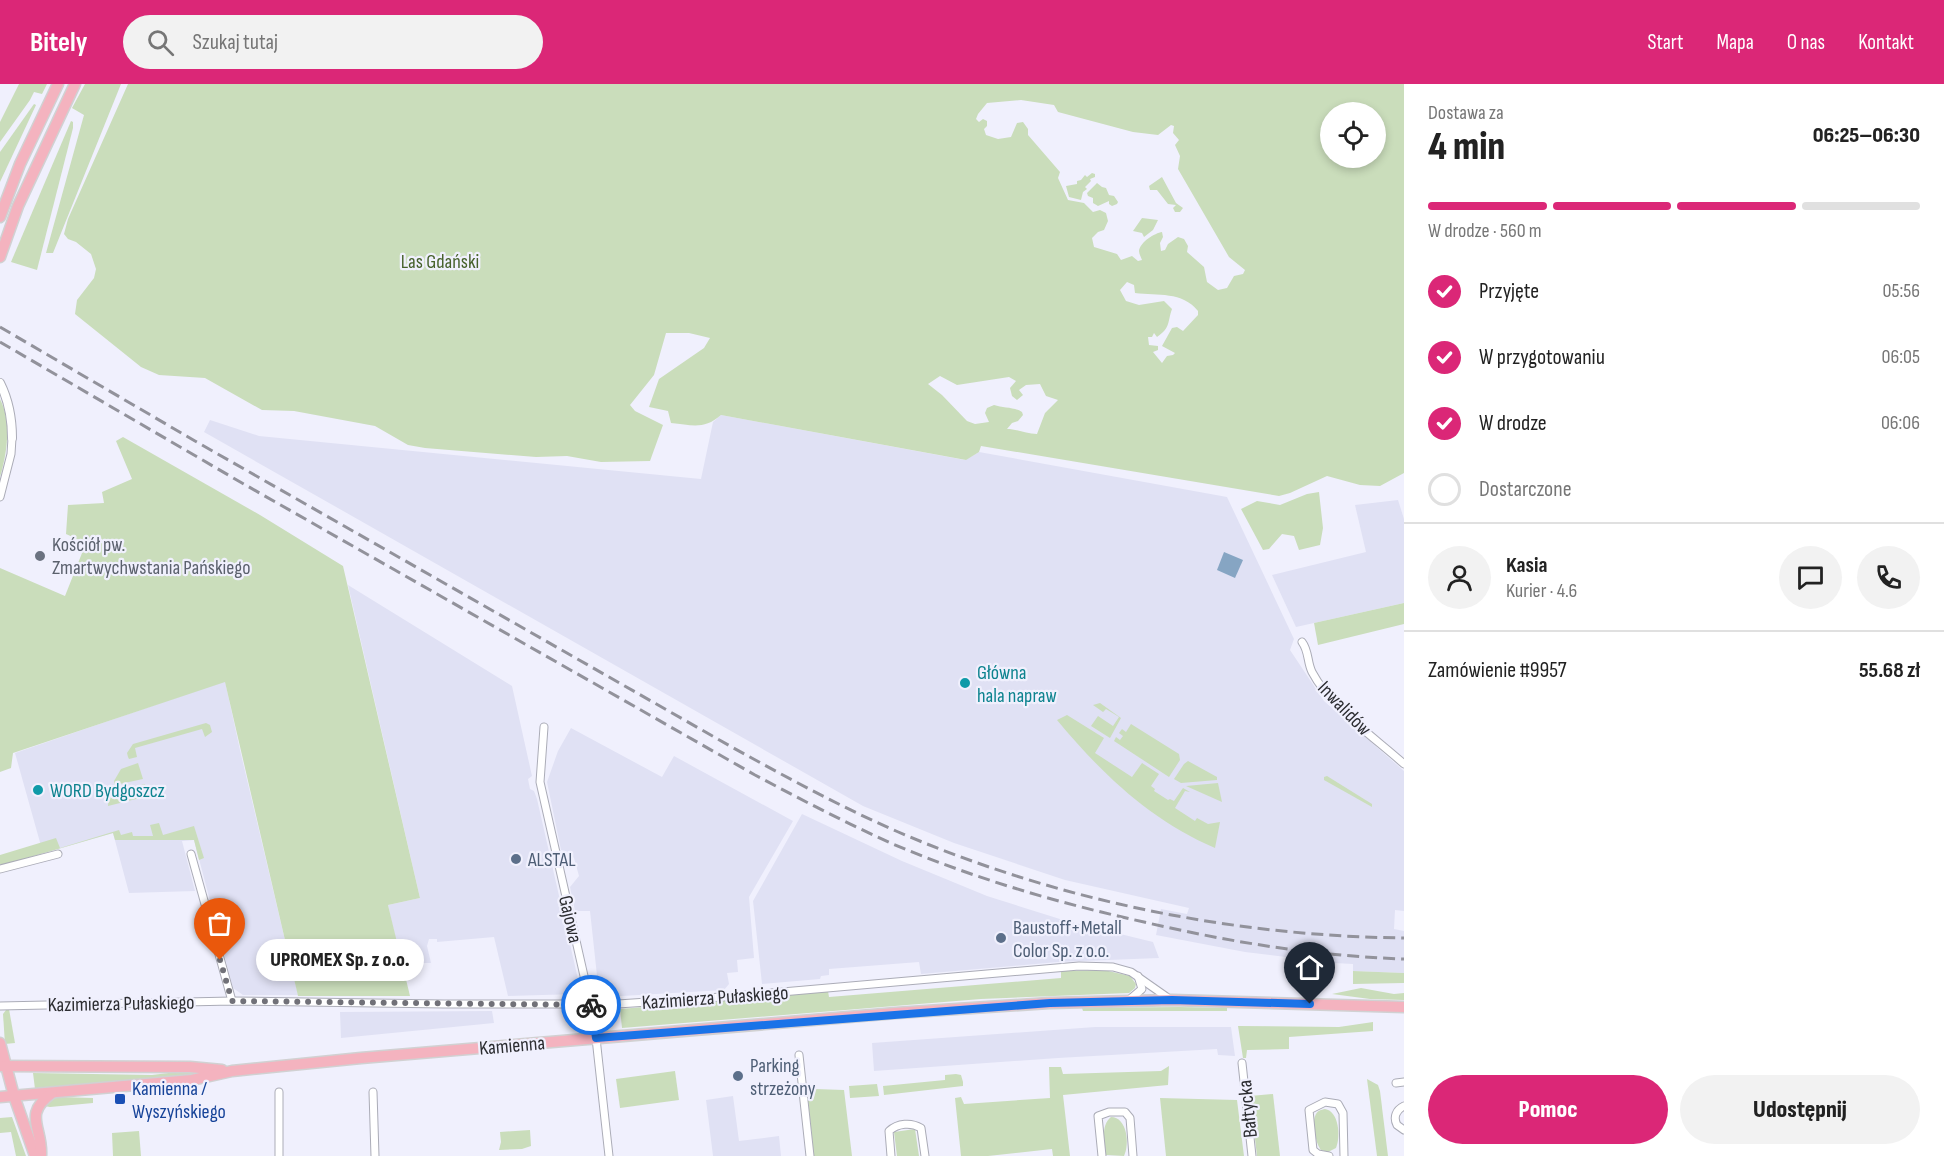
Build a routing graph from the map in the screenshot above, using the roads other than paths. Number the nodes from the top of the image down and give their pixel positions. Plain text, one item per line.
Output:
1 (58, 84) edge
2 (75, 84) edge
3 (0, 217) edge
4 (0, 257) edge
5 (0, 383) edge
6 (12, 438) joint
7 (0, 496) edge
8 (1302, 642) dead end
9 (544, 727) dead end
10 (1404, 764) edge
11 (58, 854) dead end
12 (191, 854) dead end
13 (0, 869) edge
14 (1138, 976) junction
15 (1128, 1000) junction
16 (1172, 1000) junction
17 (232, 1001) junction
18 (591, 1004) junction
19 (0, 1006) edge
20 (1404, 1006) edge
21 (596, 1038) junction
22 (0, 1043) edge
23 (799, 1055) dead end
24 (1242, 1063) dead end
25 (3, 1066) edge
26 (232, 1071) junction
27 (1404, 1082) edge
28 (1396, 1083) dead end
29 (279, 1092) dead end
30 (373, 1092) dead end
31 (52, 1093) junction
32 (14, 1096) junction
33 (0, 1097) edge
34 (1404, 1106) edge
35 (1404, 1130) edge
36 (1344, 1155) edge
37 (35, 1156) edge
38 (41, 1156) edge
39 (279, 1156) edge
40 (375, 1156) edge
41 (609, 1156) edge
42 (810, 1156) edge
43 (891, 1156) edge
44 (925, 1156) edge
45 (1102, 1156) edge
46 (1133, 1156) edge
47 (1252, 1156) edge
48 (1330, 1156) edge

1 - 3 main road
2 - 4 main road
5 - 6 street
6 - 7 street
8 - 10 street, Inwalidów
9 - 18 street, Gajowa
11 - 13 street
12 - 17 street
14 - 15 street
14 - 16 street, Kazimierza Pułaskiego
14 - 18 street, Kazimierza Pułaskiego
15 - 16 main road, Kamienna
15 - 21 main road, Kamienna
16 - 20 main road, Kamienna
17 - 18 street, Kazimierza Pułaskiego
17 - 19 street, Kazimierza Pułaskiego
18 - 21 street, Gajowa
21 - 26 main road, Kamienna
21 - 41 street
22 - 25 main road
23 - 42 street
24 - 47 street, Bałtycka
25 - 26 main road, Kamienna
25 - 32 main road
26 - 31 main road, Kamienna
27 - 28 street
29 - 39 street
30 - 40 street
31 - 32 main road, Kamienna
31 - 38 main road
32 - 33 main road, Kamienna
32 - 37 main road
34 - 35 street
36 - 48 street
36 - 48 street
43 - 44 street
45 - 46 street

